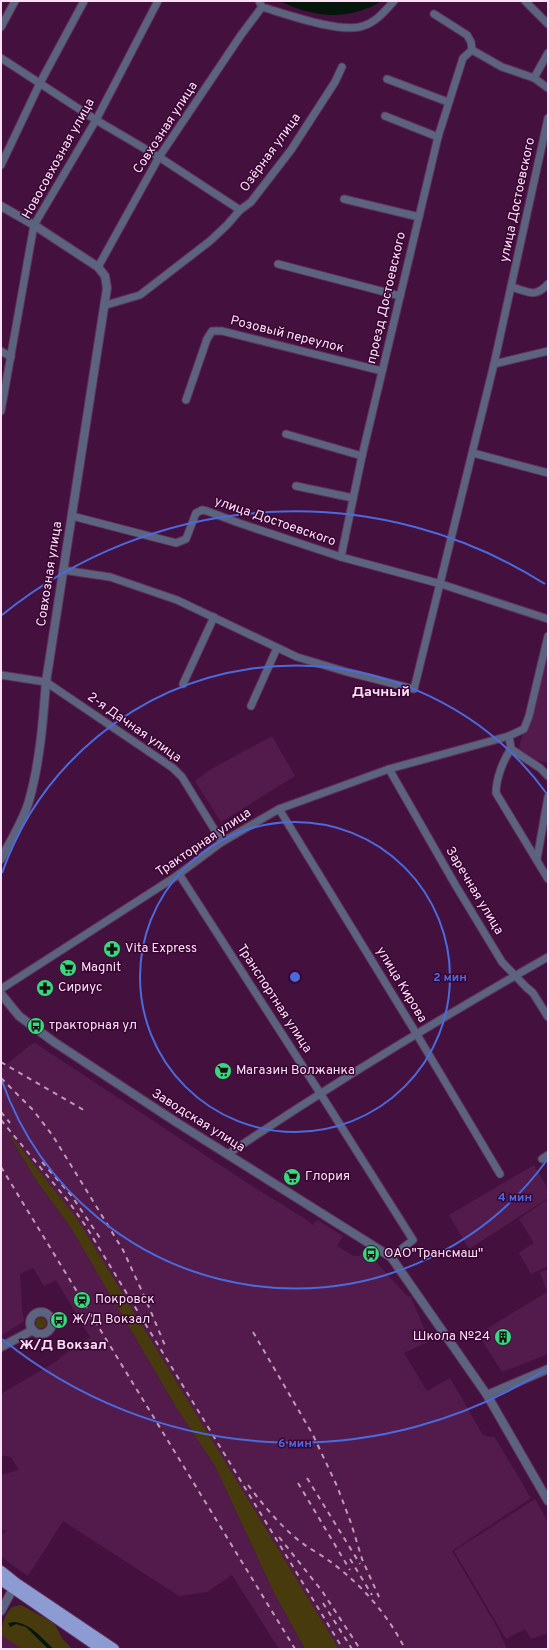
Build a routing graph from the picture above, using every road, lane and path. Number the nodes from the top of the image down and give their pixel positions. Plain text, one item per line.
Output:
1 (15, 1) edge
2 (84, 1) edge
3 (158, 1) edge
4 (394, 1) edge
5 (525, 1) edge
6 (260, 4) edge
7 (434, 14) dead end
8 (548, 24) edge
9 (1, 27) edge
10 (472, 50) junction
11 (548, 53) edge
12 (1, 58) edge
13 (342, 67) dead end
14 (534, 78) junction
15 (387, 79) dead end
16 (40, 83) junction
17 (545, 87) edge
18 (548, 94) edge
19 (448, 102) junction
20 (384, 116) dead end
21 (548, 118) edge
22 (96, 120) junction
23 (438, 137) junction
24 (160, 157) junction
25 (1, 165) edge
26 (344, 199) dead end
27 (1, 206) edge
28 (240, 210) junction
29 (419, 217) junction
30 (34, 225) junction
31 (278, 264) dead end
32 (98, 267) junction
33 (548, 284) edge
34 (511, 287) junction
35 (400, 296) junction
36 (106, 305) junction
37 (1, 351) edge
38 (548, 351) edge
39 (11, 357) junction
40 (494, 364) junction
41 (382, 371) junction
42 (186, 400) dead end
43 (1, 411) edge
44 (286, 434) dead end
45 (473, 453) junction
46 (362, 456) junction
47 (548, 473) edge
48 (296, 486) dead end
49 (353, 498) junction
50 (72, 516) junction
51 (341, 557) junction
52 (63, 570) junction
53 (441, 584) junction
54 (214, 617) junction
55 (548, 619) edge
56 (548, 636) edge
57 (277, 648) junction
58 (1, 675) edge
59 (46, 682) junction
60 (183, 684) dead end
61 (251, 706) dead end
62 (509, 736) junction
63 (511, 749) junction
64 (389, 768) junction
65 (548, 776) edge
66 (548, 797) edge
67 (279, 809) junction
68 (222, 842) junction
69 (1, 859) edge
70 (537, 860) junction
71 (179, 874) junction
72 (548, 879) edge
73 (548, 957) edge
74 (515, 976) junction
75 (1, 989) edge
76 (1, 994) edge
77 (548, 1018) edge
78 (416, 1033) junction
79 (320, 1092) junction
80 (228, 1154) junction
81 (500, 1174) dead end
82 (391, 1257) junction
83 (32, 1330) dead end
84 (1, 1347) edge
85 (548, 1370) edge
86 (487, 1395) junction
87 (547, 1496) edge
88 (1, 1571) edge
89 (1, 1580) edge
90 (14, 1586) junction
91 (1, 1611) edge
92 (101, 1649) edge
93 (114, 1649) edge

1 - 9 street
2 - 16 street
3 - 22 street, Новосовхозная улица
4 - 6 street
5 - 8 street
6 - 24 street, Совхозная улица
7 - 10 street
10 - 14 street
10 - 19 street, проезд Достоевского
11 - 14 street
12 - 16 street
13 - 28 street, Озёрная улица
14 - 17 street
15 - 19 street
16 - 22 street
16 - 25 street
17 - 18 street
19 - 23 street, проезд Достоевского
20 - 23 street
21 - 34 street, улица Достоевского
22 - 24 street
22 - 30 street, Новосовхозная улица
23 - 29 street, проезд Достоевского
24 - 28 street
24 - 32 street, Совхозная улица
26 - 29 street
27 - 30 street
28 - 36 street, Озёрная улица
29 - 35 street, проезд Достоевского
30 - 32 street
30 - 39 street, Новосовхозная улица
31 - 35 street
32 - 36 street, Совхозная улица
33 - 34 street
34 - 40 street, улица Достоевского
35 - 41 street, проезд Достоевского
36 - 50 street, Совхозная улица
37 - 39 street
38 - 40 street
39 - 43 street, Новосовхозная улица
40 - 45 street, улица Достоевского
41 - 42 street, Розовый переулок
41 - 46 street, проезд Достоевского
44 - 46 street
45 - 47 street
45 - 53 street, улица Достоевского
46 - 49 street, проезд Достоевского
48 - 49 street
49 - 51 street, проезд Достоевского
50 - 51 street, улица Достоевского
50 - 52 street, Совхозная улица
51 - 53 street, улица Достоевского
52 - 54 street
52 - 59 street, Совхозная улица
53 - 55 street, улица Достоевского
53 - 57 street, улица Достоевского
54 - 57 street
54 - 60 street
56 - 62 street, Тракторная улица
57 - 61 street
58 - 59 street, 2-я Дачная улица
59 - 68 street, 2-я Дачная улица
59 - 69 street, Совхозная улица
62 - 63 street
62 - 64 street, Тракторная улица
63 - 65 street
63 - 70 street
64 - 67 street, Тракторная улица
64 - 74 street, Заречная улица
66 - 70 street
67 - 68 street, Тракторная улица
67 - 78 street, улица Кирова
68 - 71 street, Тракторная улица
70 - 72 street
71 - 75 street, Тракторная улица
71 - 79 street, Транспортная улица
73 - 74 street
74 - 77 street, Заречная улица
74 - 78 street
76 - 80 street, Заводская улица
78 - 79 street
78 - 81 street, улица Кирова
79 - 80 street
79 - 82 street, Транспортная улица
80 - 82 street, Заводская улица
82 - 86 street
83 - 84 street
85 - 86 street
86 - 87 street
88 - 90 main road
89 - 90 main road
90 - 91 street
90 - 92 main road
90 - 93 main road

